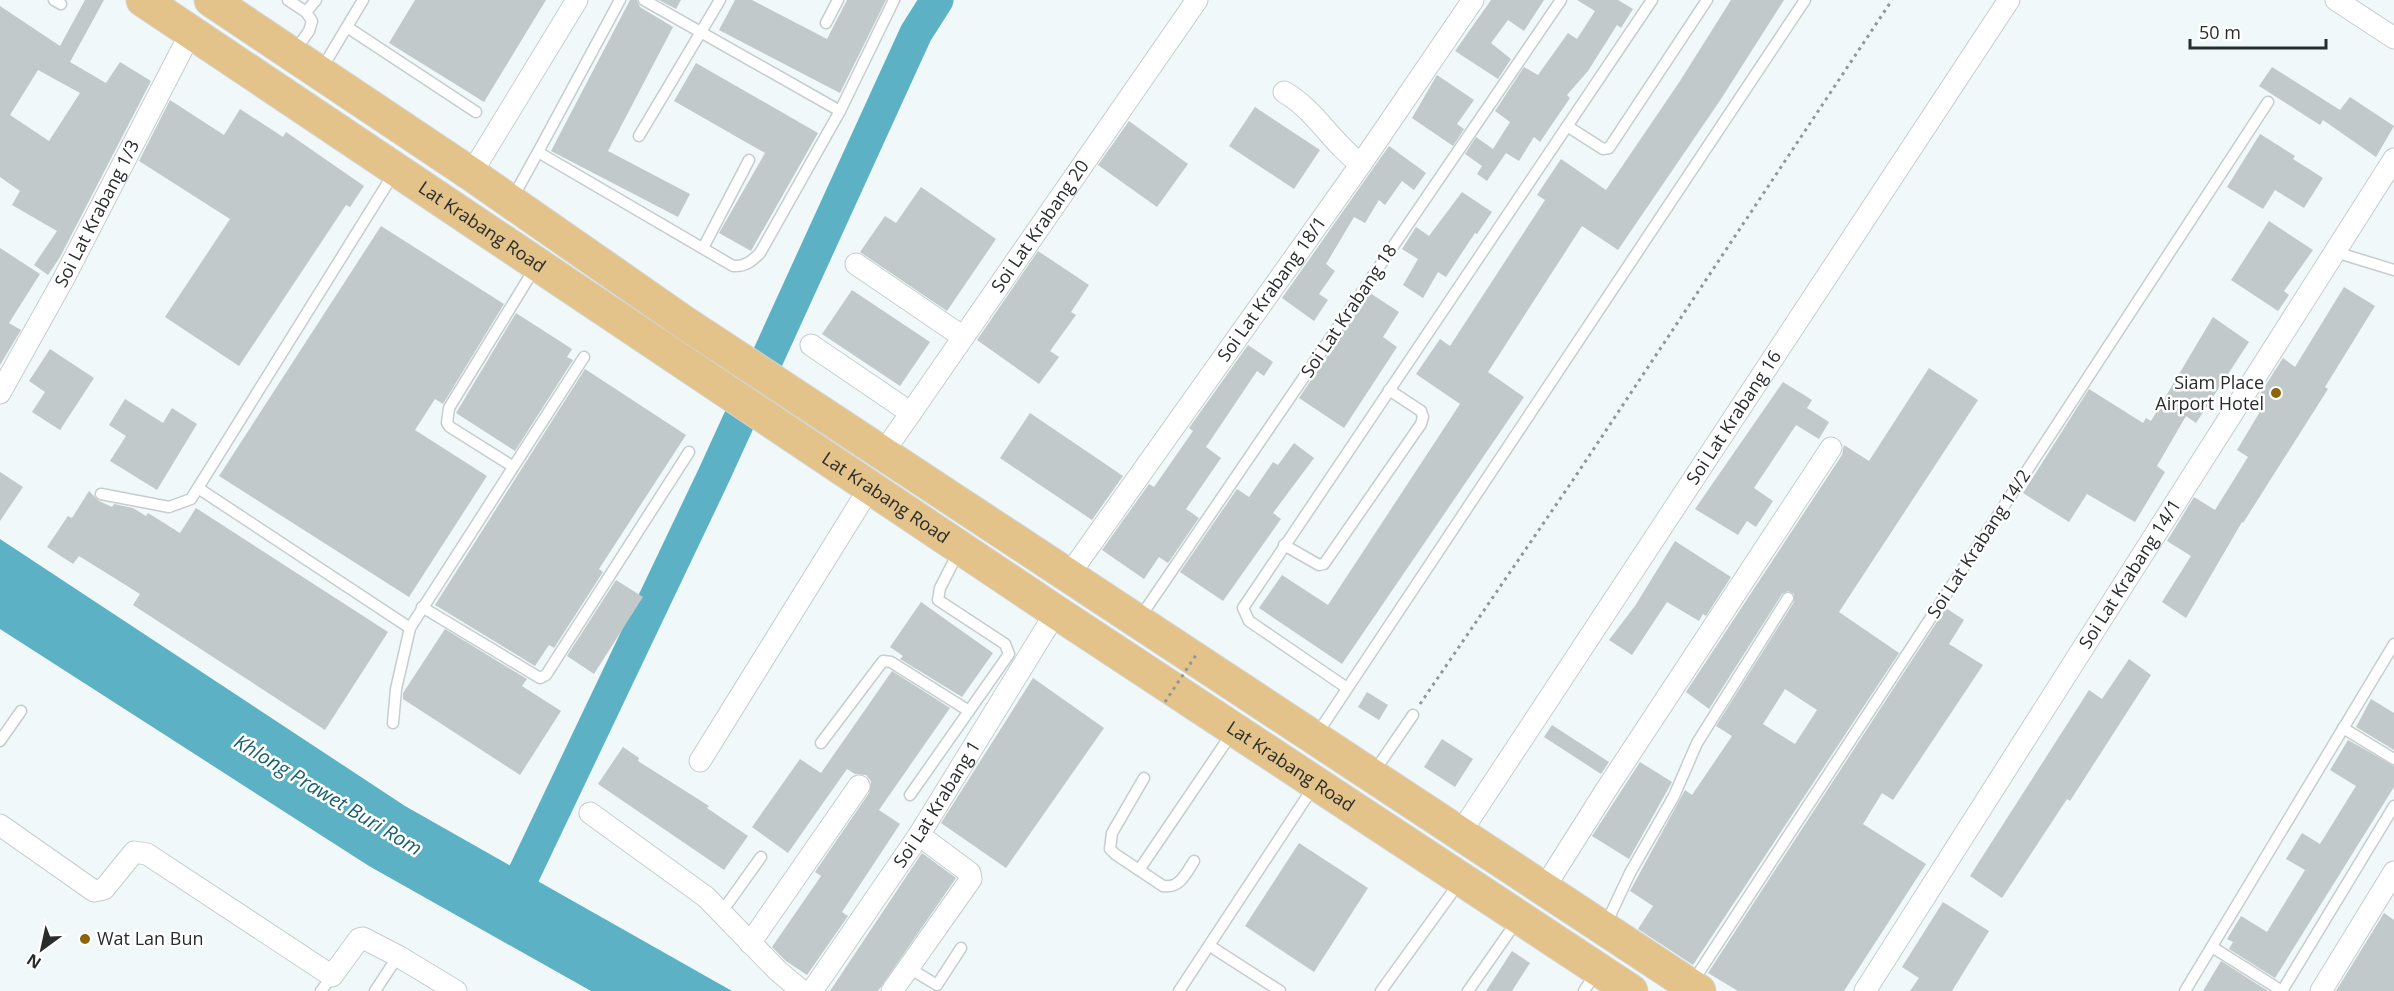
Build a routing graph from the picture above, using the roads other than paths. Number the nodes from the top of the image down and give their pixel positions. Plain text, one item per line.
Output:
1 (143, 0) edge
2 (288, 0) edge
3 (316, 0) edge
4 (363, 0) edge
5 (577, 0) edge
6 (620, 0) edge
7 (644, 0) edge
8 (720, 0) edge
9 (838, 0) edge
10 (894, 0) edge
11 (1197, 0) edge
12 (1473, 0) edge
13 (1562, 0) edge
14 (1652, 0) edge
15 (1707, 0) edge
16 (1805, 0) edge
17 (2009, 0) edge
18 (2336, 0) edge
19 (216, 1) edge
20 (306, 12) junction
21 (826, 23) dead end
22 (347, 27) junction
23 (191, 32) junction
24 (701, 32) junction
25 (2394, 39) edge
26 (293, 55) junction
27 (320, 73) junction
28 (1284, 92) dead end
29 (2268, 102) dead end
30 (840, 111) junction
31 (476, 112) dead end
32 (1567, 126) junction
33 (639, 136) dead end
34 (538, 152) junction
35 (2394, 159) edge
36 (749, 160) dead end
37 (1360, 164) junction
38 (396, 170) junction
39 (471, 174) junction
40 (511, 202) junction
41 (703, 249) junction
42 (2335, 252) junction
43 (856, 264) dead end
44 (537, 266) junction
45 (2394, 270) edge
46 (963, 337) junction
47 (811, 345) dead end
48 (584, 357) dead end
49 (1389, 390) junction
50 (0, 393) edge
51 (911, 413) junction
52 (1831, 448) dead end
53 (689, 452) dead end
54 (883, 453) junction
55 (513, 466) junction
56 (870, 487) junction
57 (198, 488) junction
58 (101, 494) dead end
59 (1284, 545) junction
60 (961, 548) junction
61 (1068, 576) junction
62 (1788, 597) dead end
63 (422, 607) junction
64 (1056, 612) junction
65 (1137, 621) junction
66 (410, 628) junction
67 (2394, 644) edge
68 (1347, 688) junction
69 (21, 711) dead end
70 (969, 711) junction
71 (1413, 715) road end
72 (393, 723) dead end
73 (2343, 728) junction
74 (1234, 730) junction
75 (1314, 740) junction
76 (0, 741) edge
77 (821, 743) dead end
78 (2394, 759) edge
79 (700, 760) dead end
80 (1371, 777) junction
81 (1144, 778) dead end
82 (1315, 784) junction
83 (859, 786) dead end
84 (910, 795) dead end
85 (2394, 806) edge
86 (590, 813) dead end
87 (0, 825) edge
88 (919, 835) junction
89 (1459, 835) junction
90 (761, 857) dead end
91 (1194, 861) dead end
92 (1139, 870) junction
93 (2394, 872) edge
94 (1461, 881) junction
95 (1543, 890) junction
96 (721, 913) junction
97 (1519, 919) junction
98 (1604, 929) junction
99 (750, 943) junction
100 (1210, 946) junction
101 (2212, 947) junction
102 (961, 948) dead end
103 (398, 956) junction
104 (909, 968) junction
105 (1591, 980) edge
106 (327, 983) edge
107 (935, 988) edge
108 (1694, 988) edge
109 (375, 991) edge
110 (456, 991) edge
111 (802, 991) edge
112 (812, 991) edge
113 (892, 991) edge
114 (1179, 991) edge
115 (1280, 991) edge
116 (1381, 991) edge
117 (1468, 991) edge
118 (1631, 991) edge
119 (1865, 991) edge
120 (2185, 991) edge
121 (2282, 991) edge
122 (2321, 991) edge

1 - 23 main road, Lat Krabang Road
2 - 20 lane
3 - 20 lane
4 - 22 lane
5 - 39 street
6 - 34 lane
7 - 24 lane
8 - 24 lane
9 - 21 lane
10 - 30 lane
11 - 46 street, Soi Lat Krabang 20
12 - 37 street, Soi Lat Krabang 18/1
13 - 65 lane, Soi Lat Krabang 18
14 - 32 lane
15 - 32 lane
16 - 68 lane
17 - 89 street, Soi Lat Krabang 16
18 - 25 street
19 - 26 main road, Lat Krabang Road
20 - 26 lane
22 - 27 lane
22 - 31 lane
23 - 38 main road, Lat Krabang Road
23 - 50 street, Soi Lat Krabang 1/3
24 - 30 lane
24 - 33 lane
26 - 27 main road, Lat Krabang Road
27 - 39 main road, Lat Krabang Road
28 - 37 street
29 - 108 lane, Soi Lat Krabang 14/2
30 - 41 lane
32 - 49 lane
34 - 40 lane
34 - 41 lane
35 - 42 street, Soi Lat Krabang 14/1
36 - 41 lane
37 - 61 street, Soi Lat Krabang 18/1
38 - 44 main road, Lat Krabang Road
38 - 57 lane
39 - 40 main road, Lat Krabang Road
40 - 54 main road, Lat Krabang Road
42 - 45 lane
42 - 119 street, Soi Lat Krabang 14/1
43 - 46 street
44 - 55 lane
44 - 56 main road, Lat Krabang Road
46 - 51 street, Soi Lat Krabang 20
47 - 51 street
48 - 55 lane
49 - 59 lane
49 - 59 lane
51 - 54 street, Soi Lat Krabang 20
52 - 95 street
53 - 63 lane
54 - 61 main road, Lat Krabang Road
55 - 63 lane
56 - 60 main road, Lat Krabang Road
56 - 79 street
57 - 58 lane
57 - 66 lane
59 - 68 lane
60 - 64 main road, Lat Krabang Road
60 - 70 lane
61 - 65 main road, Lat Krabang Road
62 - 98 lane
63 - 66 lane
64 - 74 main road, Lat Krabang Road
64 - 88 street, Soi Lat Krabang 1
65 - 75 main road, Lat Krabang Road
66 - 72 lane
67 - 73 lane
68 - 75 lane
69 - 76 lane
70 - 77 lane
70 - 84 lane
71 - 80 lane
73 - 78 lane
73 - 101 lane
74 - 82 main road, Lat Krabang Road
74 - 92 lane
75 - 80 main road, Lat Krabang Road
80 - 89 main road, Lat Krabang Road
81 - 92 lane
82 - 94 main road, Lat Krabang Road
82 - 100 lane
83 - 99 street
85 - 121 lane
86 - 96 street
87 - 106 street
88 - 104 street
88 - 112 street, Soi Lat Krabang 1
89 - 95 main road, Lat Krabang Road
90 - 96 lane
91 - 92 lane
93 - 122 street
94 - 97 main road, Lat Krabang Road
94 - 116 lane
95 - 98 main road, Lat Krabang Road
96 - 99 street
97 - 105 main road, Lat Krabang Road
97 - 117 lane
98 - 108 main road, Lat Krabang Road
99 - 111 street
100 - 114 lane
100 - 115 lane
101 - 120 lane
101 - 121 lane
102 - 107 lane
103 - 106 street
103 - 109 lane
103 - 110 street
104 - 107 lane
104 - 113 street
105 - 118 main road, Lat Krabang Road

